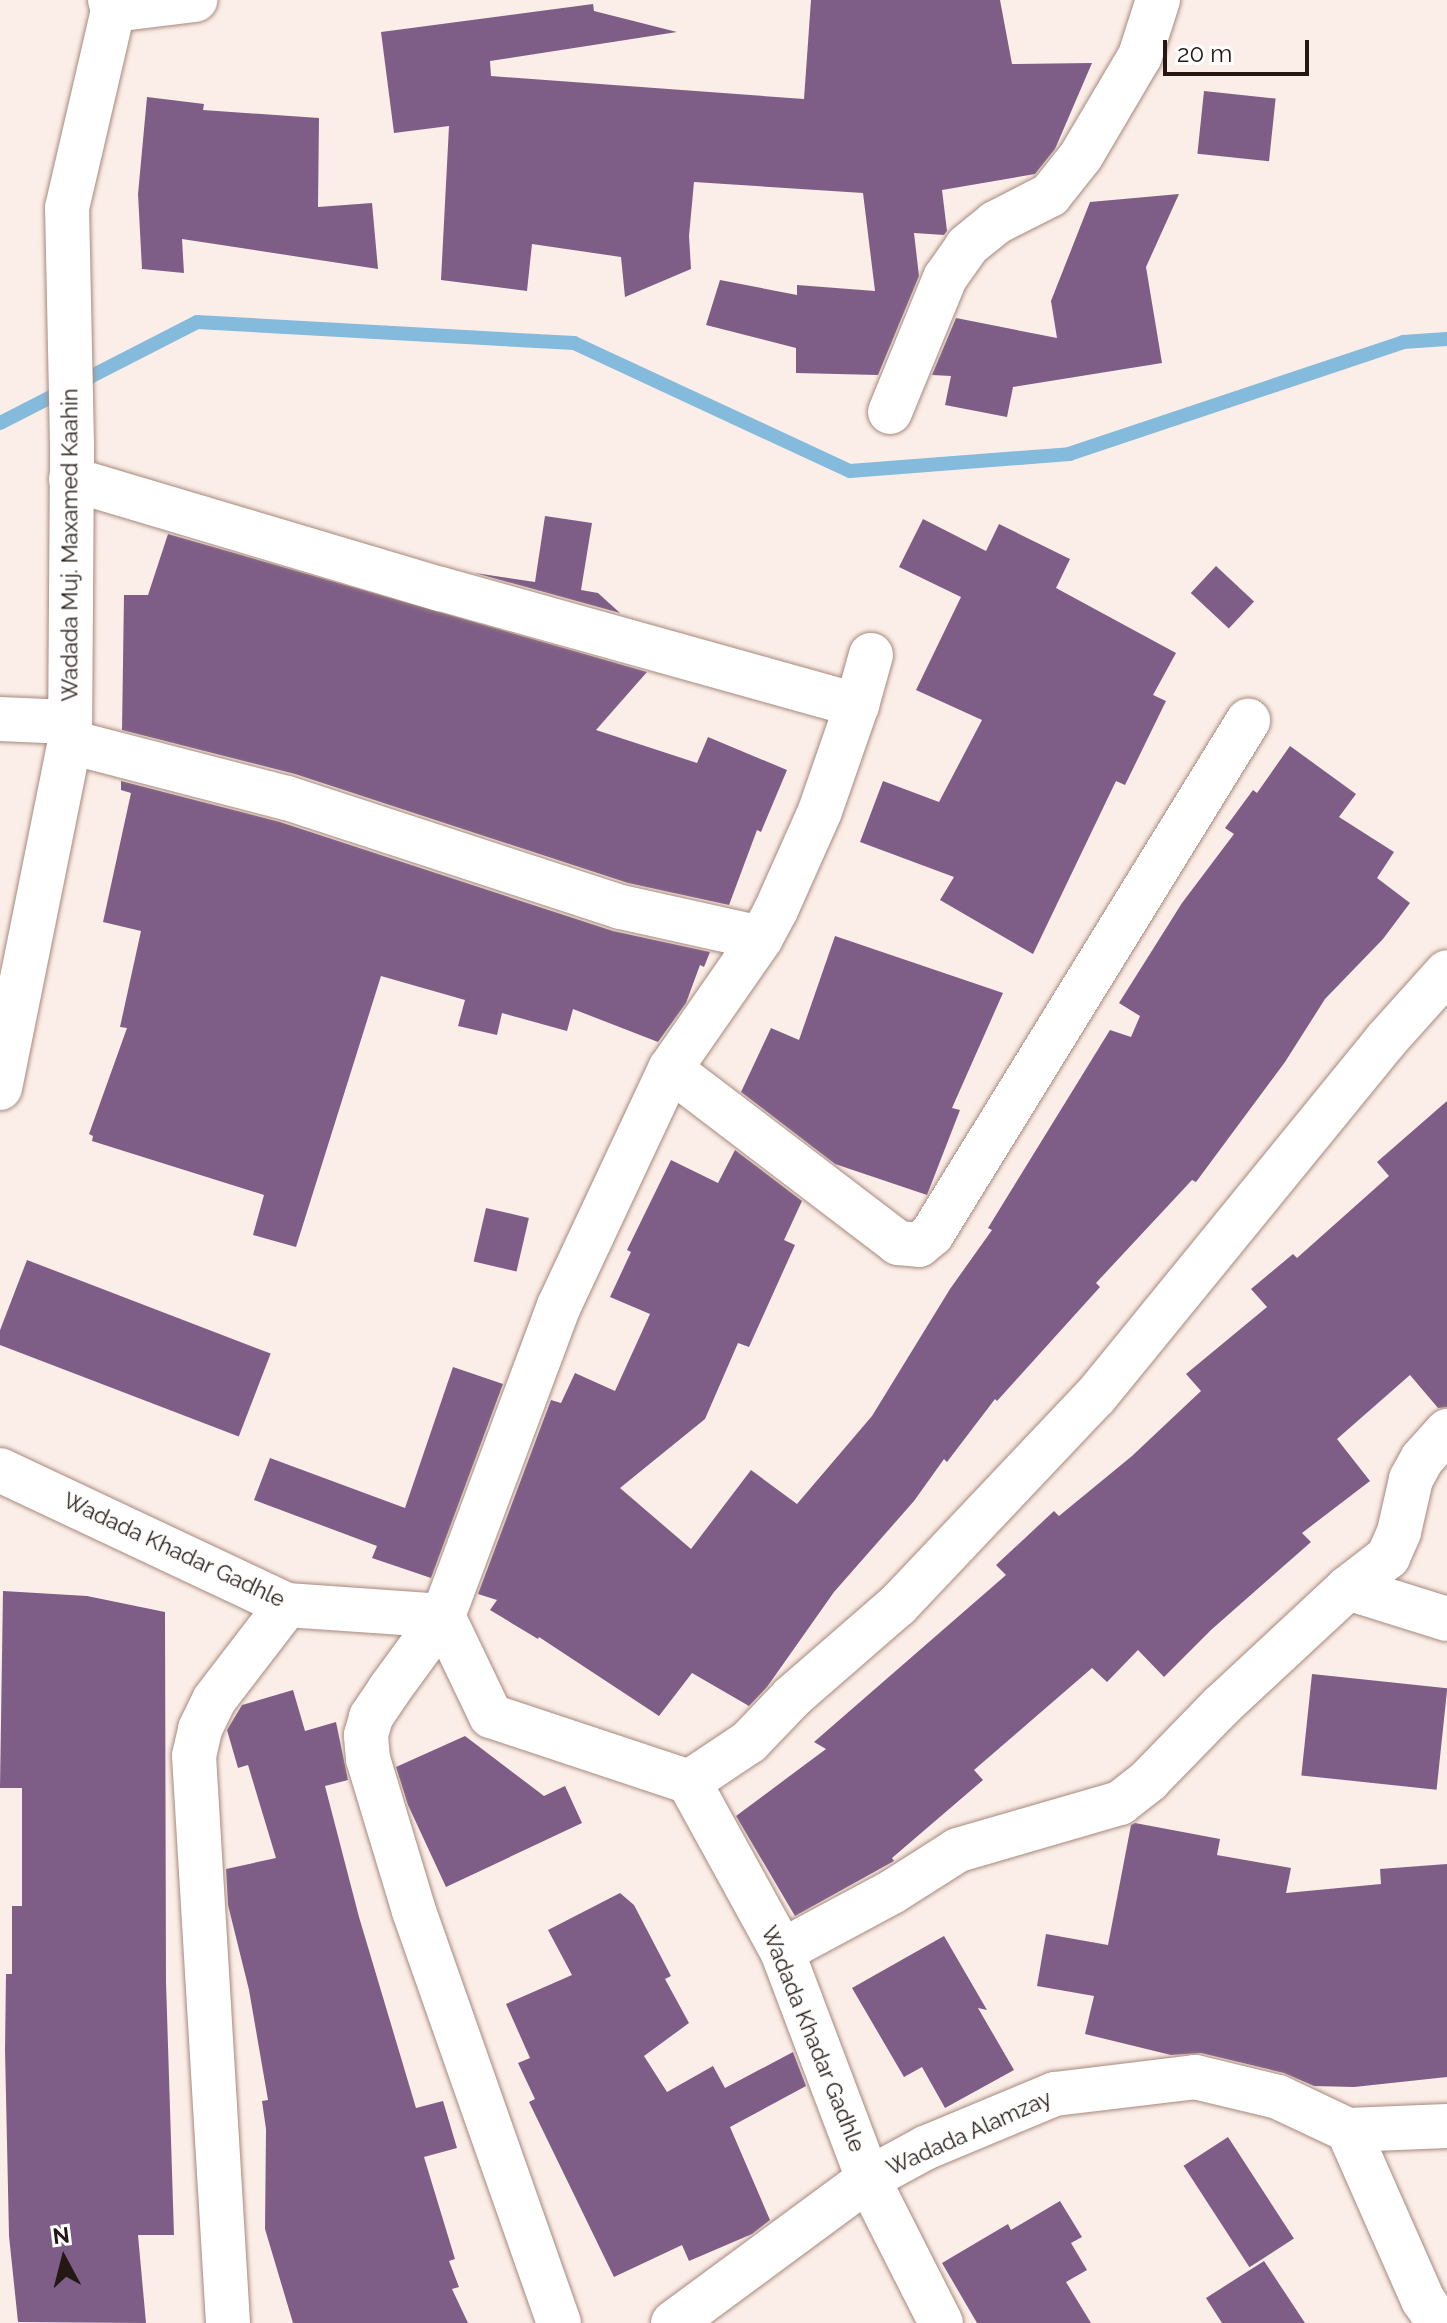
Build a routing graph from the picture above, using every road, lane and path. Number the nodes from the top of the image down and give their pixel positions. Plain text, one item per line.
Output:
1 (195, 0) edge
2 (1158, 0) edge
3 (112, 5) edge
4 (890, 412) dead end
5 (71, 479) junction
6 (871, 655) dead end
7 (857, 705) junction
8 (0, 719) edge
9 (1248, 721) dead end
10 (69, 732) junction
11 (761, 938) junction
12 (1447, 972) edge
13 (670, 1069) junction
14 (0, 1088) edge
15 (1447, 1431) edge
16 (0, 1470) edge
17 (1348, 1588) junction
18 (287, 1605) junction
19 (443, 1616) junction
20 (1447, 1619) edge
21 (689, 1782) junction
22 (782, 1951) junction
23 (1447, 2126) edge
24 (1348, 2130) junction
25 (868, 2179) junction
26 (228, 2323) edge
27 (559, 2323) edge
28 (673, 2323) edge
29 (941, 2323) edge
30 (1439, 2323) edge

1 - 3 street
2 - 4 street
3 - 5 street, Wadada Muj. Maxamed Kaahin
5 - 7 street
5 - 10 street, Wadada Muj. Maxamed Kaahin
6 - 7 street
7 - 11 street
8 - 10 street
9 - 13 street
10 - 11 street
10 - 14 street, Wadada Muj. Maxamed Kaahin
11 - 13 street
12 - 21 street
13 - 19 street
15 - 17 street
16 - 18 street, Wadada Khadar Gadhle
17 - 20 street
17 - 22 street
18 - 19 street, Wadada Khadar Gadhle
18 - 26 street
19 - 21 street
19 - 27 street
21 - 22 street, Wadada Khadar Gadhle
22 - 25 street, Wadada Khadar Gadhle
23 - 24 street, Wadada Alamzay
24 - 25 street, Wadada Alamzay
24 - 30 street
25 - 28 street, Wadada Alamzay
25 - 29 street, Wadada Khadar Gadhle

